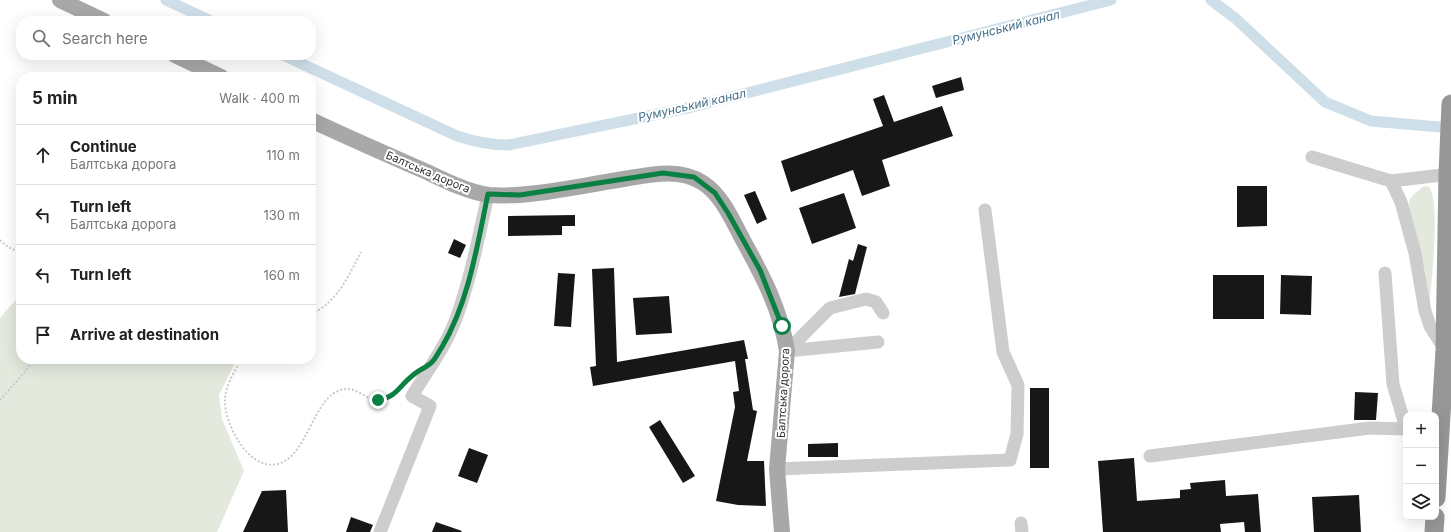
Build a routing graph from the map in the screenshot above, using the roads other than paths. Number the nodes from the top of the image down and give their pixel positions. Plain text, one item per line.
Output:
1 (60, 0) edge
2 (94, 16) edge
3 (186, 60) edge
4 (212, 72) edge
5 (1451, 104) edge
6 (1450, 107) edge
7 (316, 122) edge
8 (1312, 157) dead end
9 (1449, 174) edge
10 (1391, 181) junction
11 (488, 194) junction
12 (985, 210) dead end
13 (1385, 273) dead end
14 (883, 313) dead end
15 (878, 342) dead end
16 (1444, 350) junction
17 (787, 351) junction
18 (1403, 418) edge
19 (1439, 421) edge
20 (1403, 428) edge
21 (1438, 448) edge
22 (1150, 456) dead end
23 (777, 469) junction
24 (1436, 484) edge
25 (1435, 520) edge
26 (380, 532) edge
27 (782, 532) edge
28 (1434, 532) edge

1 - 2 main road
3 - 4 main road
5 - 6 highway
6 - 9 highway
7 - 11 main road, Балтська дорога
8 - 10 lane
9 - 10 lane
9 - 16 highway
10 - 16 lane
11 - 17 main road, Балтська дорога
11 - 26 lane
12 - 23 lane
13 - 18 lane
14 - 17 lane
15 - 17 lane
16 - 19 highway
17 - 23 main road, Балтська дорога
20 - 22 lane
21 - 24 highway
23 - 27 main road, Балтська дорога
25 - 28 highway

